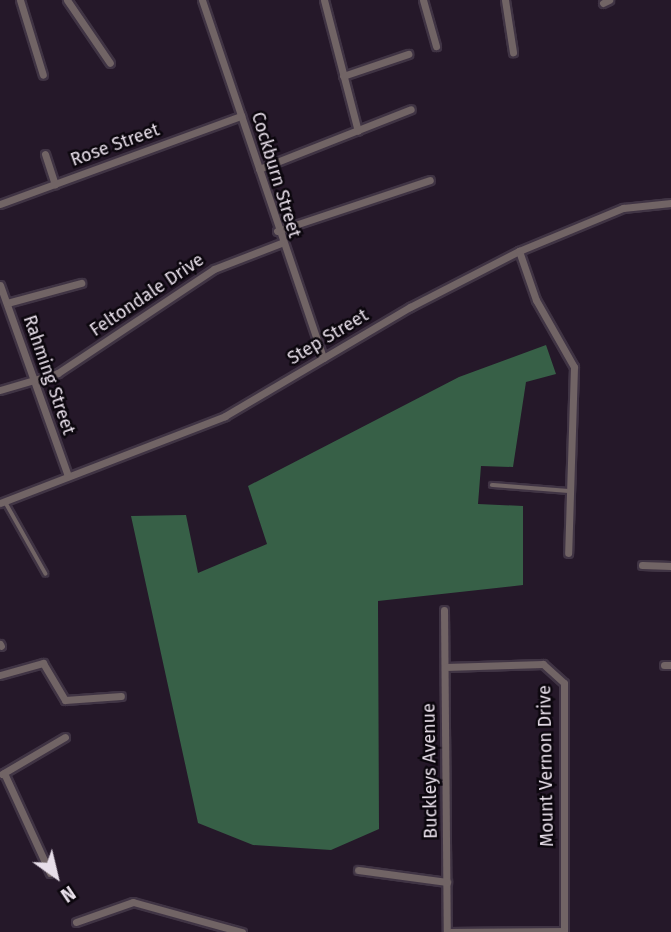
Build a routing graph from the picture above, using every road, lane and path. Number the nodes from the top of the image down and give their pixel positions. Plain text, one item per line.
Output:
1 (20, 0) edge
2 (67, 0) edge
3 (202, 0) edge
4 (324, 0) edge
5 (423, 0) edge
6 (505, 0) edge
7 (436, 46) dead end
8 (513, 52) dead end
9 (408, 54) dead end
10 (110, 64) dead end
11 (43, 75) dead end
12 (344, 76) junction
13 (411, 109) dead end
14 (241, 116) junction
15 (358, 131) junction
16 (45, 154) dead end
17 (259, 169) junction
18 (430, 180) dead end
19 (55, 184) junction
20 (671, 203) edge
21 (0, 204) edge
22 (277, 231) junction
23 (281, 243) junction
24 (519, 251) junction
25 (81, 283) dead end
26 (0, 285) edge
27 (7, 303) junction
28 (323, 358) junction
29 (35, 382) junction
30 (0, 390) edge
31 (68, 476) junction
32 (492, 485) dead end
33 (571, 492) junction
34 (3, 502) edge
35 (568, 553) dead end
36 (642, 565) dead end
37 (671, 566) edge
38 (46, 574) dead end
39 (444, 610) dead end
40 (445, 667) junction
41 (0, 675) edge
42 (121, 696) dead end
43 (65, 737) dead end
44 (2, 774) edge
45 (358, 870) dead end
46 (50, 873) dead end
47 (447, 882) junction
48 (76, 922) dead end
49 (215, 930) edge
50 (564, 931) edge
51 (242, 932) edge
52 (449, 932) edge

1 - 11 street
2 - 10 street
3 - 14 street, Cockburn Street
4 - 12 street
5 - 7 street
6 - 8 street
9 - 12 street
12 - 15 street
13 - 15 street
14 - 17 street, Cockburn Street
14 - 19 street, Rose Street
15 - 17 street
16 - 19 street
17 - 22 street, Cockburn Street
18 - 22 street
19 - 21 street, Rose Street
20 - 24 street, Step Street
22 - 23 street, Cockburn Street
23 - 28 street, Cockburn Street
23 - 29 street, Feltondale Drive
24 - 28 street, Step Street
24 - 33 street
25 - 27 street
26 - 27 street, Rahming Street
27 - 29 street, Rahming Street
28 - 31 street, Step Street
29 - 30 street, Feltondale Drive
29 - 31 street, Rahming Street
31 - 34 street, Step Street
32 - 33 lane
33 - 35 street
34 - 38 lane
36 - 37 street
39 - 40 street, Buckleys Avenue
40 - 47 street, Buckleys Avenue
40 - 50 street, Mount Vernon Drive
41 - 42 street
43 - 44 street
44 - 46 street
45 - 47 street
47 - 52 street, Buckleys Avenue
48 - 49 street
49 - 51 street
50 - 52 street

